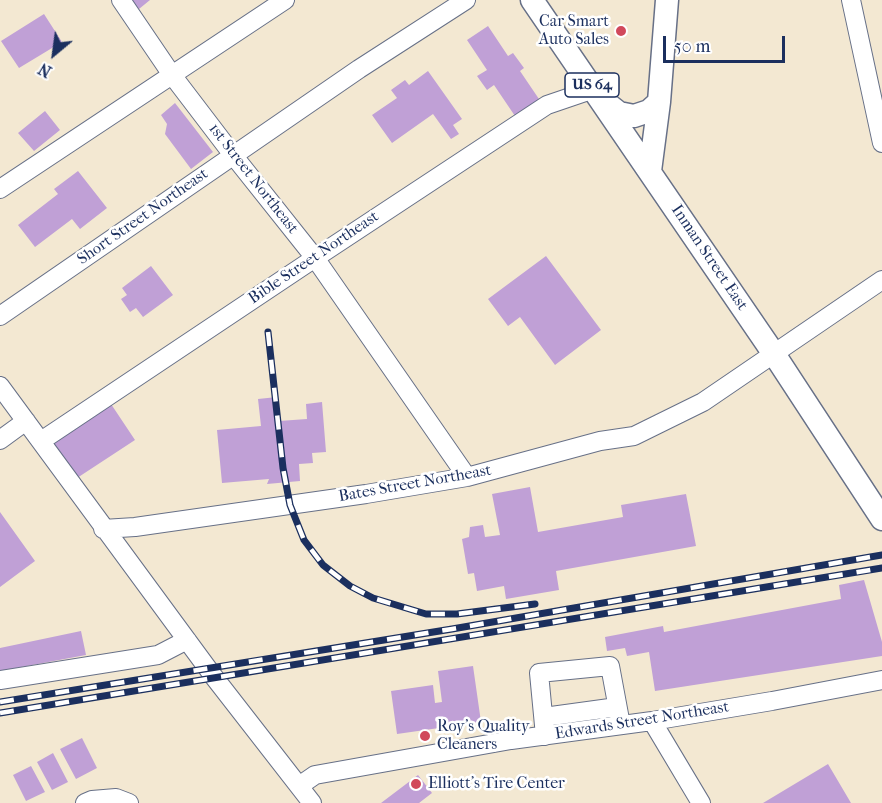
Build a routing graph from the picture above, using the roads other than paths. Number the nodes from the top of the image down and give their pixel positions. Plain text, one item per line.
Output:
1 (121, 0) edge
2 (285, 0) edge
3 (466, 0) edge
4 (532, 0) edge
5 (668, 0) edge
6 (851, 0) edge
7 (172, 75) junction
8 (597, 93) junction
9 (658, 102) junction
10 (882, 143) edge
11 (233, 155) junction
12 (650, 171) junction
13 (0, 189) edge
14 (315, 258) junction
15 (882, 280) edge
16 (0, 316) edge
17 (774, 354) junction
18 (0, 386) edge
19 (26, 421) junction
20 (0, 440) edge
21 (41, 441) junction
22 (467, 477) junction
23 (882, 519) edge
24 (103, 529) junction
25 (187, 640) junction
26 (0, 680) edge
27 (882, 680) edge
28 (617, 706) junction
29 (544, 717) junction
30 (652, 721) junction
31 (621, 725) junction
32 (545, 736) junction
33 (299, 786) junction
34 (85, 803) edge
35 (129, 803) edge
36 (312, 803) edge
37 (701, 803) edge

1 - 7 street, 1st Street Northeast
2 - 7 street
3 - 11 street, Short Street Northeast
4 - 8 main road, Inman Street East / US 64
5 - 9 main road
6 - 10 street
7 - 11 street, 1st Street Northeast
7 - 13 street
8 - 9 main road
8 - 12 main road, Inman Street East / US 64
8 - 14 street, Bible Street Northeast
9 - 12 main road
11 - 14 street, 1st Street Northeast
11 - 16 street, Short Street Northeast
12 - 17 main road, Inman Street East / US 64
14 - 21 street, Bible Street Northeast
14 - 22 street, 1st Street Northeast
15 - 17 street, Bates Street Northeast
17 - 22 street, Bates Street Northeast
17 - 23 main road, Inman Street East / US 64
18 - 19 street
19 - 20 street
19 - 21 street
21 - 24 street
22 - 24 street, Bates Street Northeast
24 - 25 street
25 - 26 street
25 - 33 street
27 - 30 street, Edwards Street Northeast
28 - 29 street
28 - 29 street
28 - 31 street
29 - 32 street
30 - 31 street, Edwards Street Northeast
30 - 37 street
31 - 32 street, Edwards Street Northeast
32 - 33 street, Edwards Street Northeast
33 - 36 street
34 - 35 street

